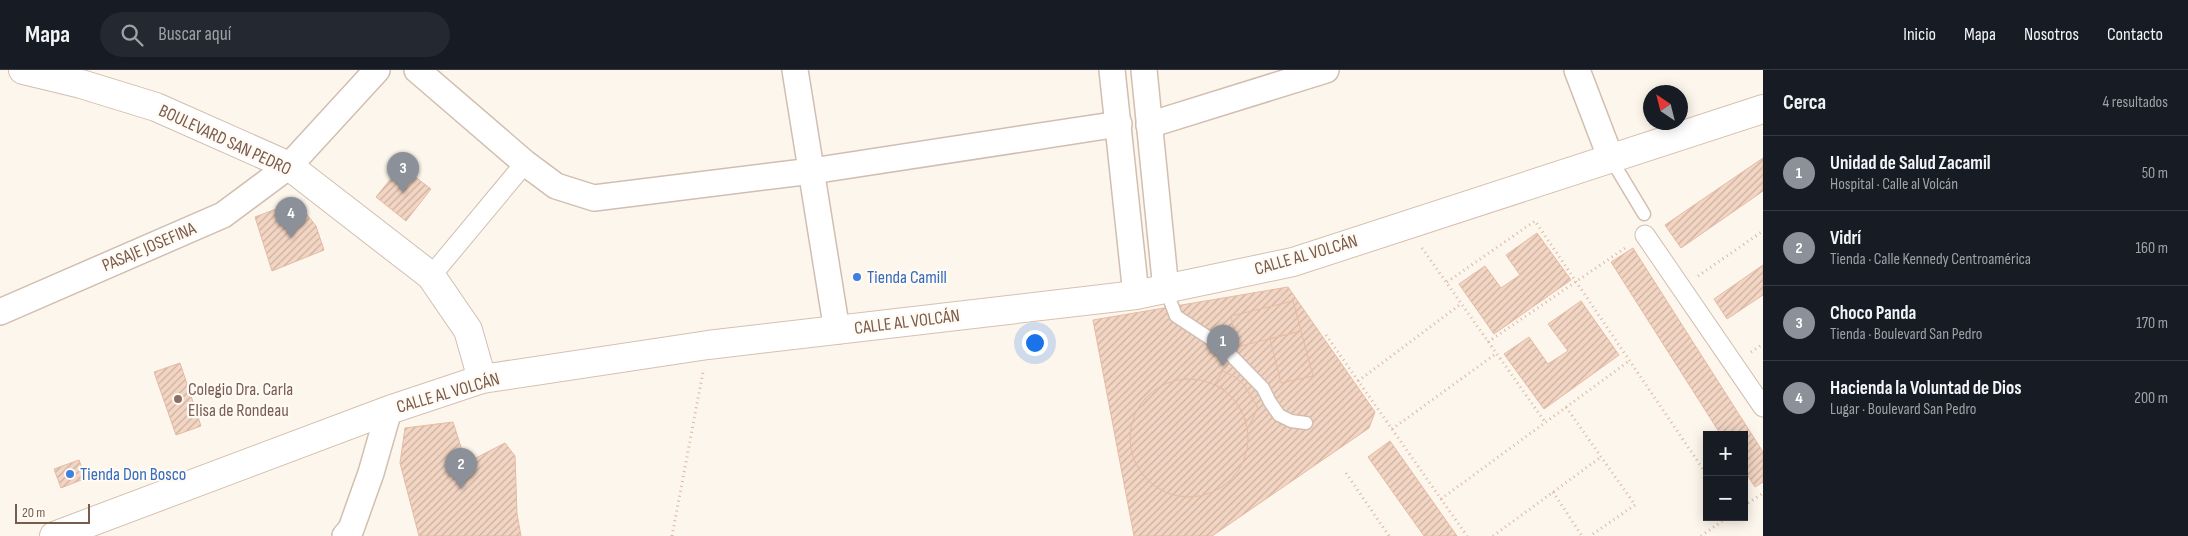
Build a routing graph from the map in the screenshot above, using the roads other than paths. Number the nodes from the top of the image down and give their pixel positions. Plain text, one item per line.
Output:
1 (23, 70) edge
2 (377, 70) edge
3 (417, 70) edge
4 (795, 70) edge
5 (1112, 70) edge
6 (1144, 70) edge
7 (1326, 70) edge
8 (1577, 70) edge
9 (1763, 109) edge
10 (1119, 124) junction
11 (1149, 126) junction
12 (1611, 159) junction
13 (525, 163) junction
14 (289, 166) junction
15 (812, 171) junction
16 (1156, 195) junction
17 (1126, 197) junction
18 (1644, 214) dead end
19 (1645, 235) road end
20 (431, 276) junction
21 (1166, 290) junction
22 (1136, 295) junction
23 (0, 312) edge
24 (836, 330) junction
25 (482, 379) junction
26 (1763, 407) edge
27 (389, 410) junction
28 (1306, 423) dead end
29 (54, 536) edge
30 (345, 536) edge

1 - 14 main road, BOULEVARD SAN PEDRO
2 - 14 street, PASAJE JOSEFINA
3 - 13 street
4 - 15 street
5 - 10 street
6 - 11 street
7 - 11 street
8 - 12 street
9 - 12 main road, CALLE AL VOLCÁN
10 - 15 street
10 - 17 street
11 - 16 street
12 - 18 lane
12 - 21 main road, CALLE AL VOLCÁN
13 - 15 street
13 - 20 street
14 - 20 main road, BOULEVARD SAN PEDRO
14 - 23 street, PASAJE JOSEFINA
15 - 24 street
16 - 17 street
16 - 21 street
17 - 22 street
19 - 26 street
20 - 25 main road, BOULEVARD SAN PEDRO
21 - 22 main road, CALLE AL VOLCÁN
21 - 28 lane
22 - 24 main road, CALLE AL VOLCÁN
24 - 25 main road, CALLE AL VOLCÁN
25 - 27 main road, CALLE AL VOLCÁN
27 - 29 main road, CALLE AL VOLCÁN
27 - 30 street

